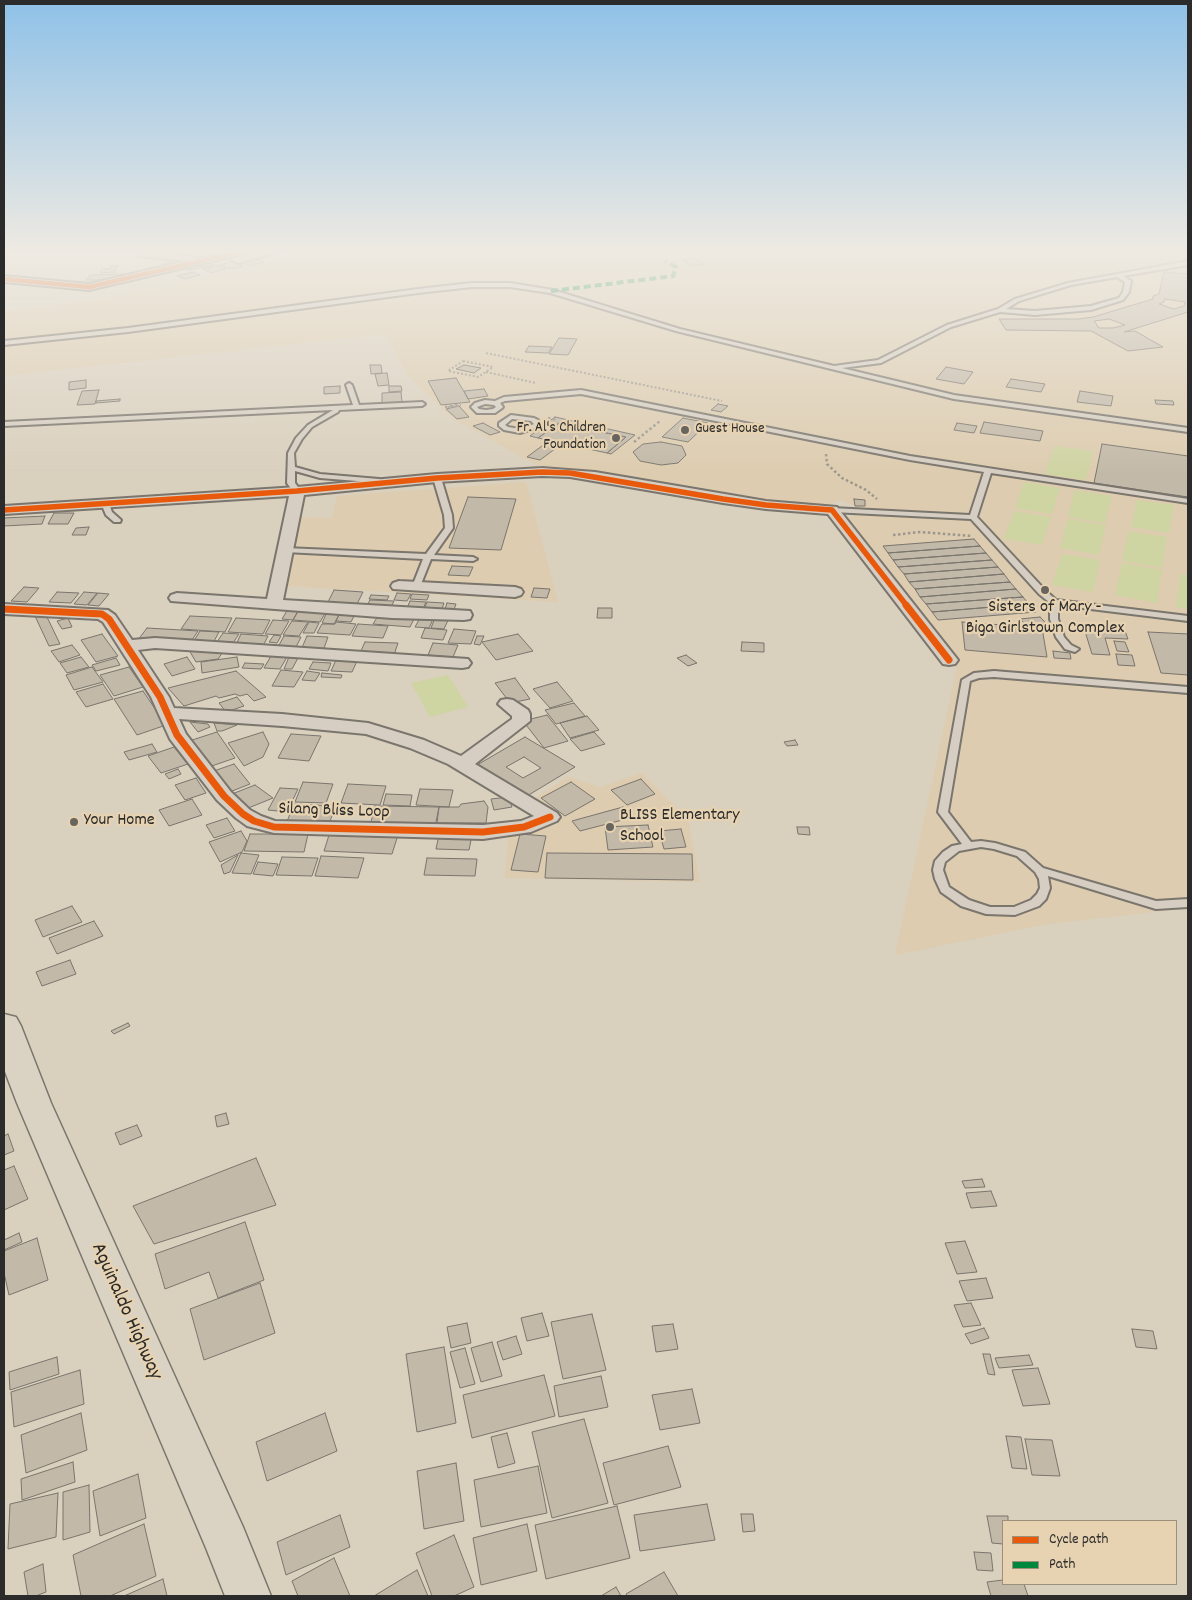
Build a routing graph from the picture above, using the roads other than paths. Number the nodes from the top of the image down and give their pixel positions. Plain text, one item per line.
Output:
1 (168, 325) edge
2 (661, 325) edge
3 (953, 325) edge
4 (4, 343) edge
5 (879, 362) junction
6 (830, 368) junction
7 (878, 380) junction
8 (349, 385) dead end
9 (496, 403) junction
10 (422, 404) dead end
11 (357, 408) junction
12 (339, 409) junction
13 (478, 411) junction
14 (495, 411) junction
15 (511, 417) junction
16 (4, 424) edge
17 (502, 426) junction
18 (1188, 430) edge
19 (292, 468) junction
20 (988, 470) junction
21 (437, 478) junction
22 (398, 483) junction
23 (297, 491) junction
24 (1188, 501) edge
25 (105, 503) junction
26 (4, 510) edge
27 (832, 510) junction
28 (973, 516) junction
29 (117, 520) dead end
30 (285, 550) junction
31 (428, 557) junction
32 (473, 559) dead end
33 (399, 586) dead end
34 (416, 587) junction
35 (515, 592) dead end
36 (177, 598) dead end
37 (1054, 602) junction
38 (274, 604) junction
39 (4, 609) edge
40 (464, 615) dead end
41 (1188, 619) edge
42 (128, 646) junction
43 (1075, 649) dead end
44 (949, 660) dead end
45 (462, 663) dead end
46 (1188, 690) edge
47 (507, 704) dead end
48 (168, 713) junction
49 (462, 764) junction
50 (968, 845) junction
51 (1039, 870) junction
52 (1188, 902) edge
53 (4, 1026) edge
54 (240, 1593) edge

1 - 4 lane
2 - 6 lane
3 - 5 lane
5 - 6 lane
5 - 7 lane
6 - 7 lane
7 - 18 lane
8 - 11 lane
9 - 13 lane
9 - 14 lane
9 - 20 lane
10 - 11 lane
11 - 12 lane
12 - 16 lane
12 - 19 lane
13 - 14 lane
13 - 17 lane
14 - 15 lane
15 - 17 lane
15 - 17 lane
19 - 22 lane
19 - 23 lane
20 - 24 lane
20 - 28 lane
21 - 22 street
21 - 27 street
21 - 31 lane
22 - 23 street
23 - 25 street
23 - 30 street
25 - 26 street
25 - 29 lane
27 - 28 lane
27 - 44 street
28 - 37 lane
30 - 31 lane
30 - 38 street
31 - 32 lane
31 - 34 lane
33 - 34 street
34 - 35 street
36 - 38 street
37 - 41 lane
37 - 43 lane
38 - 40 street
39 - 42 street
42 - 45 street
42 - 48 street
46 - 50 lane
47 - 49 street
48 - 49 street, Silang Bliss Loop
48 - 49 street, Silang Bliss Loop
50 - 51 lane
50 - 51 lane
51 - 52 lane
53 - 54 main road, Aguinaldo Highway

